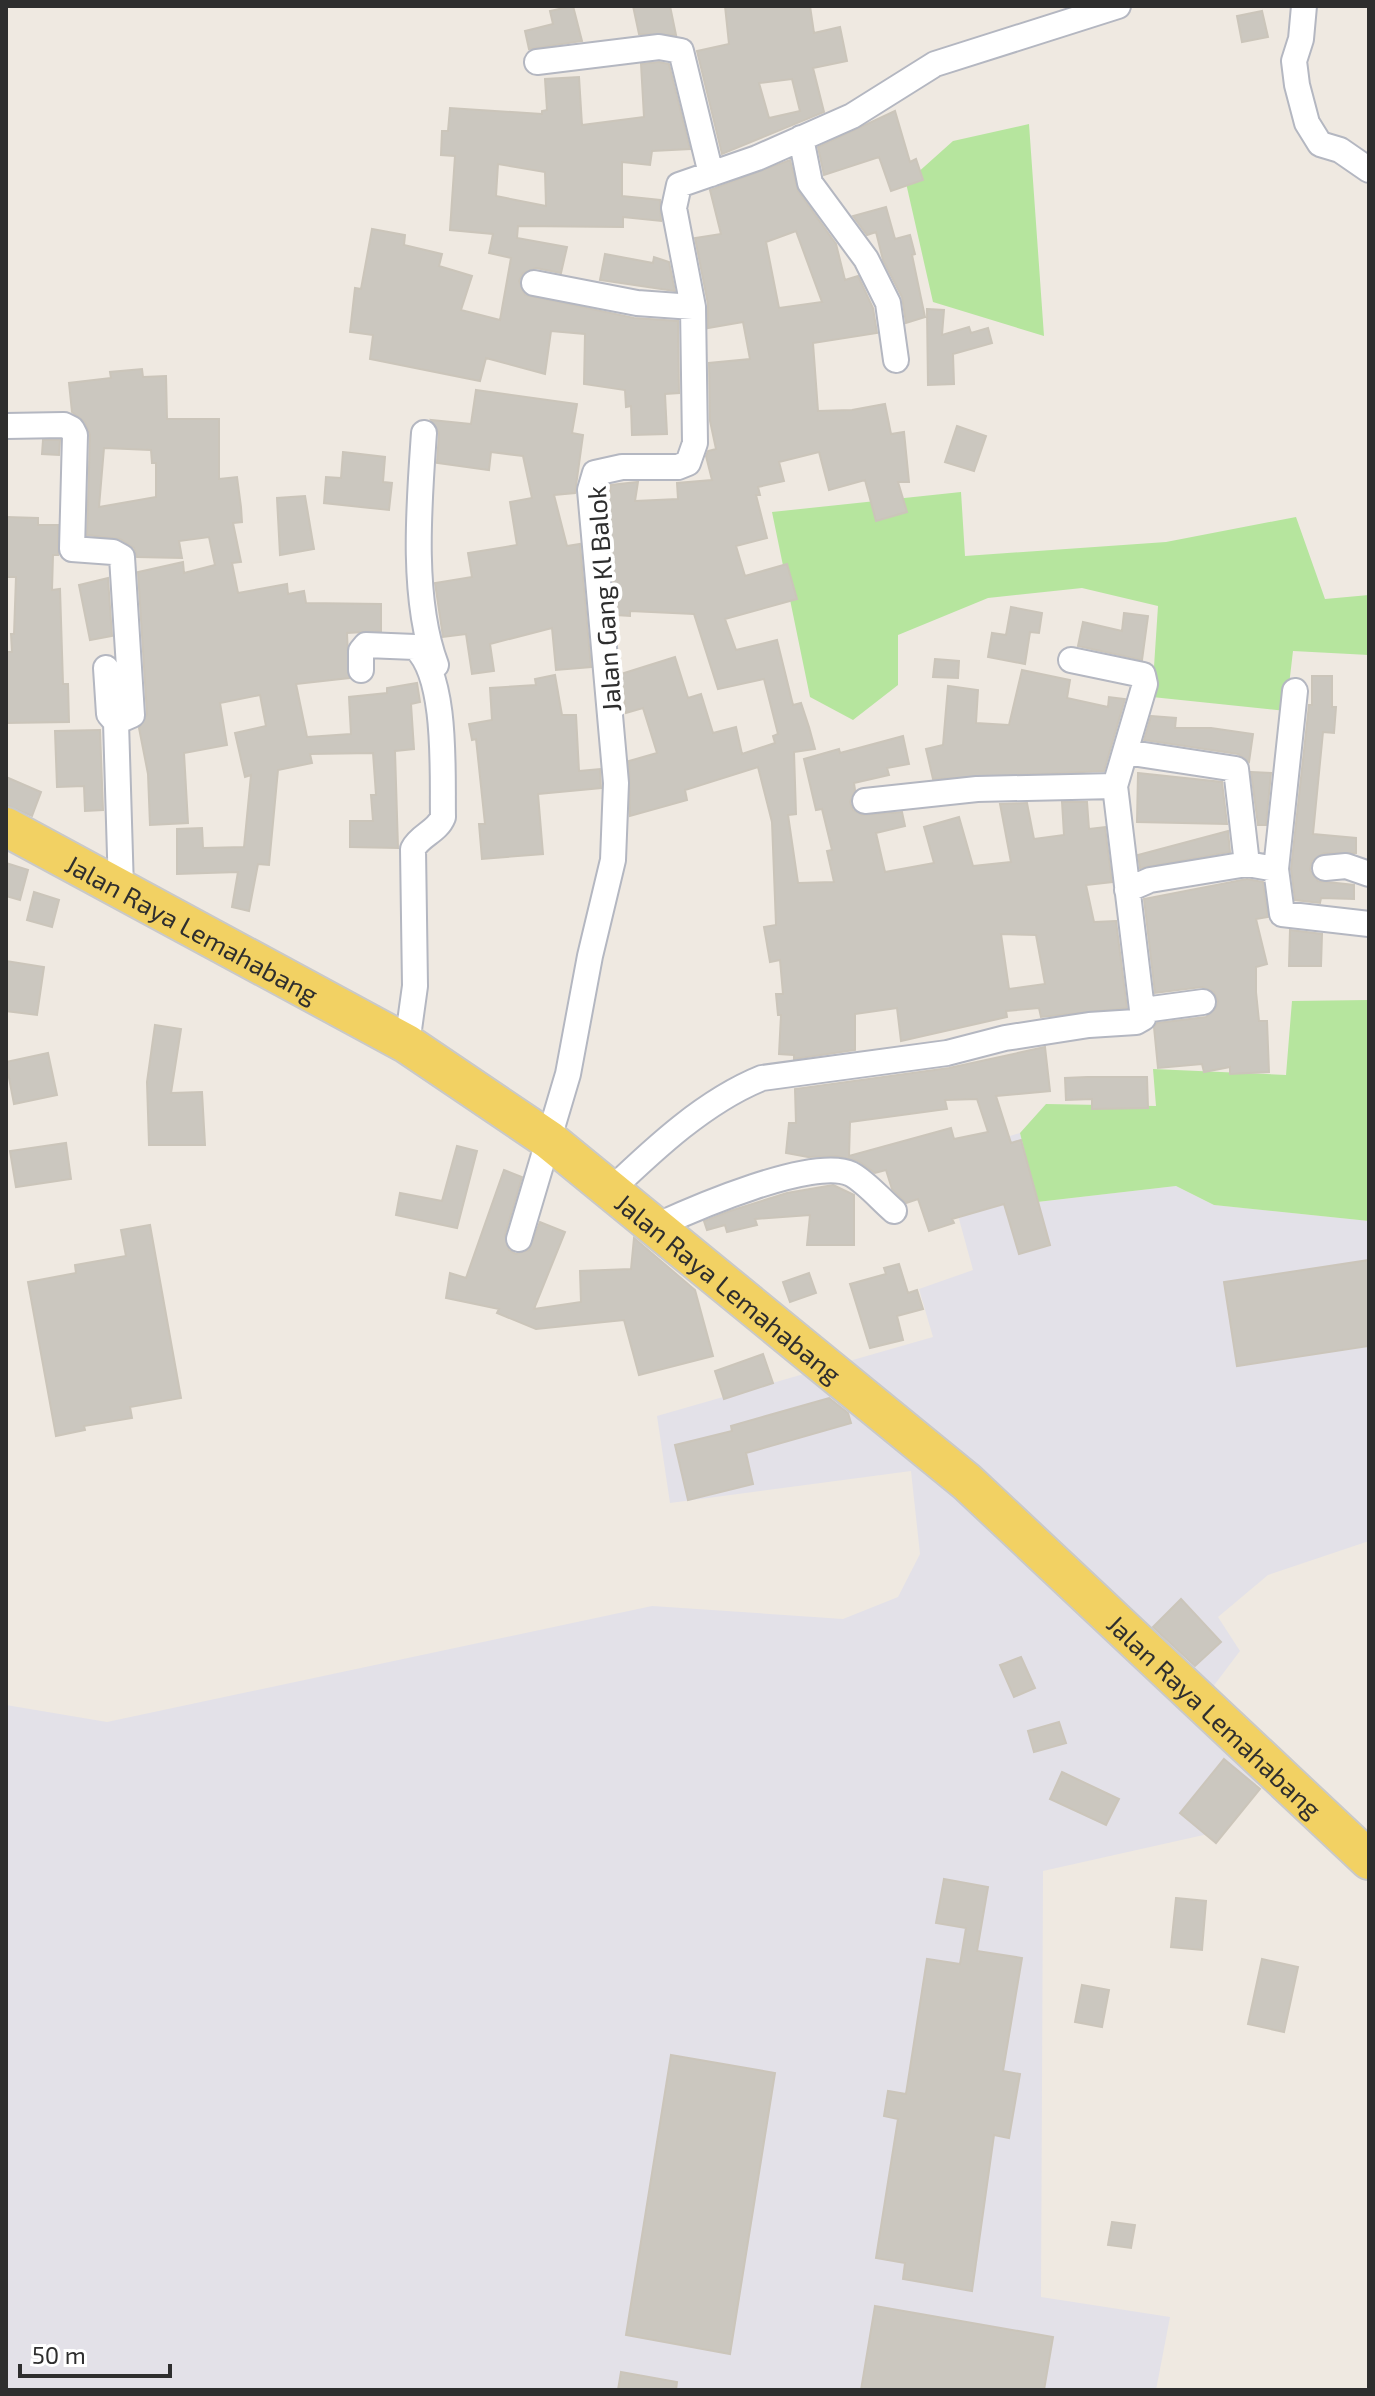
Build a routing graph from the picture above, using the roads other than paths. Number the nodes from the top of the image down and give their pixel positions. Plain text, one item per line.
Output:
1 (1118, 6) edge
2 (1304, 6) edge
3 (537, 62) dead end
4 (801, 138) junction
5 (1369, 170) edge
6 (711, 174) junction
7 (534, 283) dead end
8 (693, 307) junction
9 (896, 360) dead end
10 (6, 426) edge
11 (424, 433) dead end
12 (1071, 660) dead end
13 (106, 668) dead end
14 (361, 670) dead end
15 (1295, 691) dead end
16 (116, 722) junction
17 (442, 744) junction
18 (1125, 752) junction
19 (1115, 786) junction
20 (865, 801) dead end
21 (6, 827) edge
22 (1247, 864) junction
23 (1325, 868) dead end
24 (1276, 869) junction
25 (1369, 874) edge
26 (121, 889) junction
27 (1127, 890) junction
28 (1369, 924) edge
29 (1203, 1002) dead end
30 (1144, 1010) junction
31 (407, 1044) junction
32 (549, 1140) junction
33 (611, 1190) junction
34 (894, 1211) dead end
35 (656, 1226) junction
36 (519, 1239) dead end
37 (1369, 1860) edge

1 - 4 street, Jalan Gang Kl Balok
2 - 5 street
3 - 6 street
4 - 6 street, Jalan Gang Kl Balok
4 - 9 street
6 - 8 street, Jalan Gang Kl Balok
7 - 8 street
8 - 32 street, Jalan Gang Kl Balok
10 - 16 street
11 - 17 street
12 - 18 street
13 - 16 street
14 - 17 street
15 - 24 street
16 - 26 street
17 - 31 street
18 - 19 street
18 - 22 street
19 - 20 street
19 - 27 street
21 - 26 main road, Jalan Raya Lemahabang
22 - 24 street
22 - 27 street
23 - 25 street
24 - 28 street
26 - 31 main road, Jalan Raya Lemahabang
27 - 30 street
29 - 30 street
30 - 33 street
31 - 32 main road, Jalan Raya Lemahabang
32 - 33 main road, Jalan Raya Lemahabang
32 - 36 street
33 - 35 main road, Jalan Raya Lemahabang
34 - 35 street
35 - 37 main road, Jalan Raya Lemahabang

